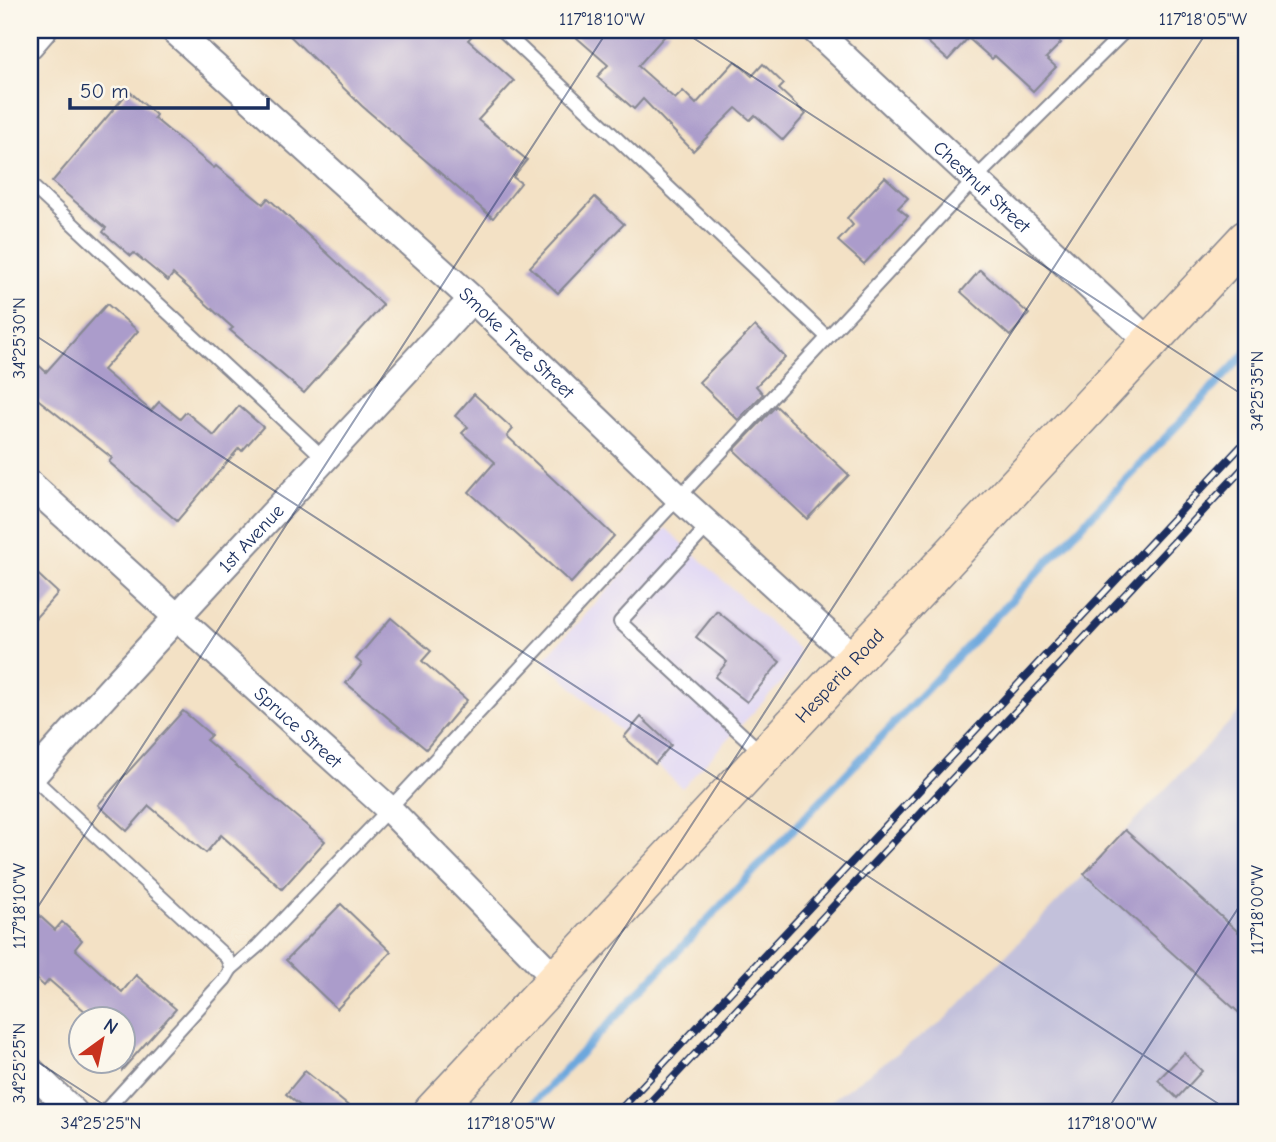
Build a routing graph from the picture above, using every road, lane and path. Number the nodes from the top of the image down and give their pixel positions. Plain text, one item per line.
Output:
1 (43, 30) edge
2 (174, 30) edge
3 (502, 30) edge
4 (815, 30) edge
5 (1123, 31) edge
6 (30, 45) edge
7 (974, 180) junction
8 (30, 184) edge
9 (1246, 239) edge
10 (472, 299) junction
11 (827, 337) junction
12 (1149, 342) junction
13 (326, 460) junction
14 (30, 484) edge
15 (680, 499) junction
16 (709, 526) junction
17 (175, 615) junction
18 (855, 659) junction
19 (764, 756) junction
20 (30, 777) edge
21 (389, 809) junction
22 (231, 969) junction
23 (556, 979) junction
24 (30, 1070) edge
25 (74, 1112) edge
26 (104, 1112) edge
27 (432, 1112) edge

1 - 6 street
2 - 10 street, Smoke Tree Street
3 - 11 lane
4 - 7 street, Chestnut Street
5 - 7 lane
7 - 11 lane
7 - 12 street, Chestnut Street
8 - 13 lane
9 - 12 main road, Hesperia Road
10 - 13 street, 1st Avenue
10 - 15 street, Smoke Tree Street
11 - 15 lane
12 - 18 main road, Hesperia Road
13 - 17 street, 1st Avenue
14 - 17 street, Spruce Street
15 - 16 street, Smoke Tree Street
15 - 21 lane
16 - 18 street, Smoke Tree Street
16 - 19 lane
17 - 20 street, 1st Avenue
17 - 21 street, Spruce Street
18 - 19 main road, Hesperia Road
19 - 23 main road, Hesperia Road
20 - 22 lane
21 - 22 lane
21 - 23 street, Spruce Street
22 - 26 lane
23 - 27 main road, Hesperia Road
24 - 25 street

